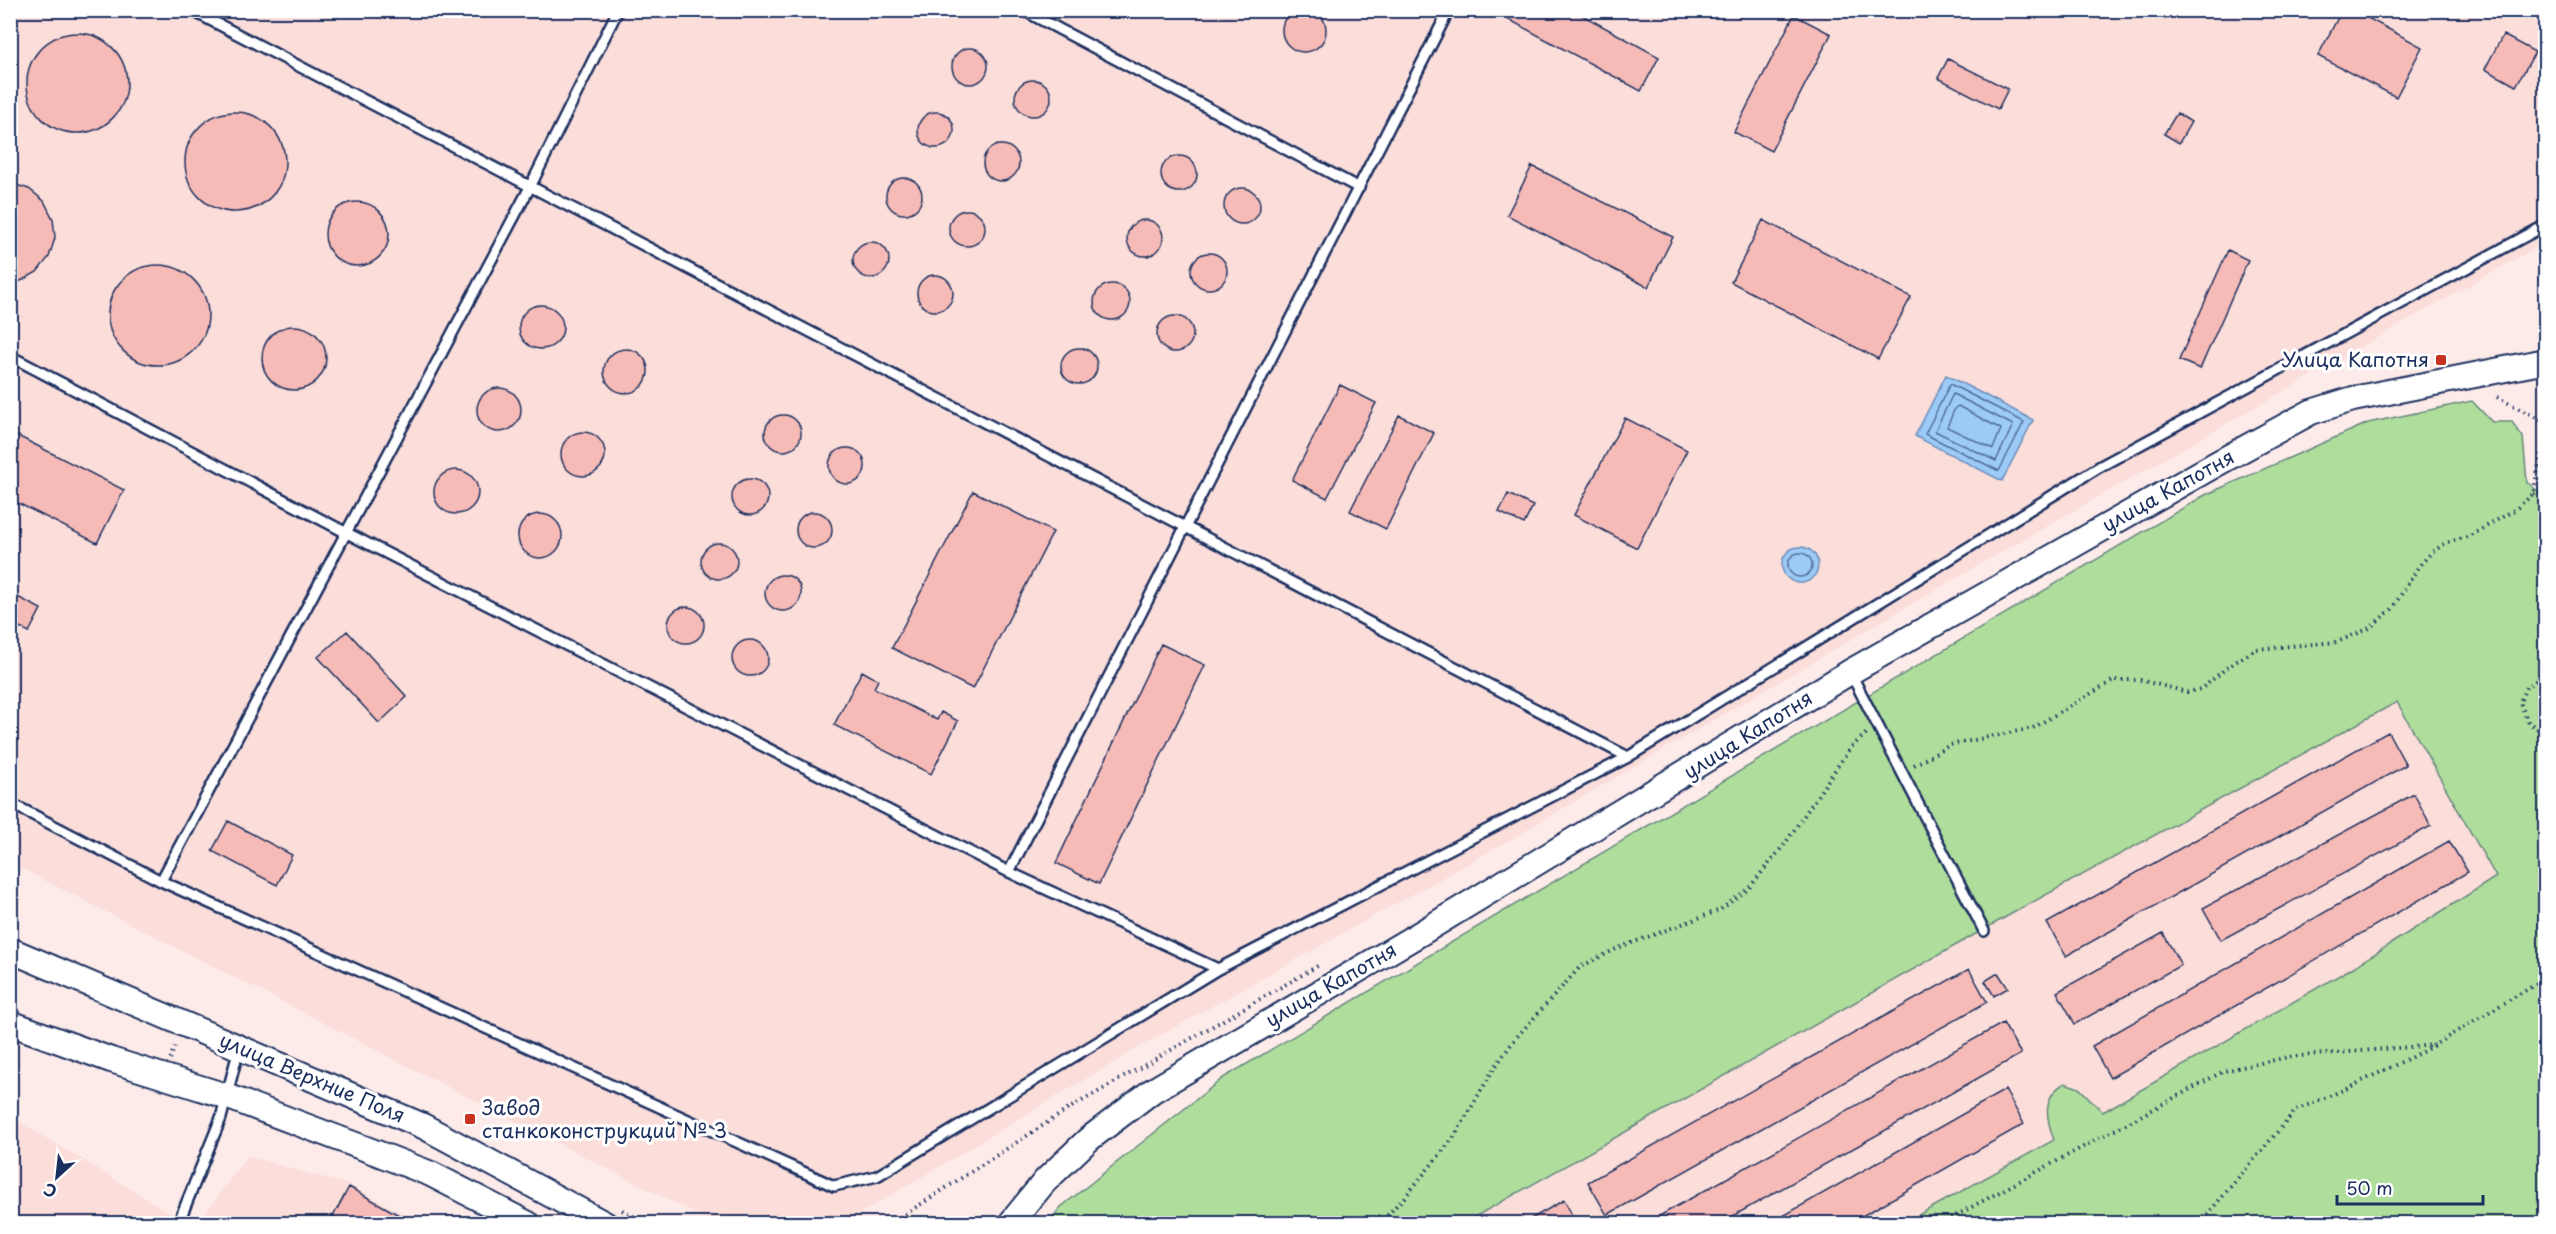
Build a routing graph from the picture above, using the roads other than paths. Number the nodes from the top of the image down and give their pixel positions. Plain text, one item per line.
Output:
1 (191, 10) edge
2 (618, 10) edge
3 (1023, 10) edge
4 (1449, 10) edge
5 (530, 187) junction
6 (1359, 188) junction
7 (2546, 225) edge
8 (10, 356) edge
9 (2546, 361) edge
10 (1186, 527) junction
11 (345, 532) junction
12 (1850, 672) junction
13 (1628, 757) junction
14 (10, 803) edge
15 (1009, 872) junction
16 (161, 881) junction
17 (1984, 931) dead end
18 (10, 950) edge
19 (1218, 969) junction
20 (10, 1023) edge
21 (239, 1048) junction
22 (226, 1096) junction
23 (178, 1224) edge
24 (528, 1224) edge
25 (605, 1224) edge
26 (1010, 1224) edge

1 - 5 lane
2 - 5 lane
3 - 6 lane
4 - 6 lane
5 - 10 lane
5 - 11 lane
6 - 10 lane
7 - 13 lane
8 - 11 lane
9 - 12 main road, улица Капотня
10 - 13 lane
10 - 15 lane
11 - 15 lane
11 - 16 lane
12 - 17 lane
12 - 26 main road, улица Капотня
13 - 19 lane
14 - 16 lane
15 - 19 lane
16 - 19 lane
18 - 21 main road, улица Верхние Поля
20 - 22 main road
21 - 22 lane
21 - 25 main road, улица Верхние Поля
22 - 23 lane
22 - 24 main road

